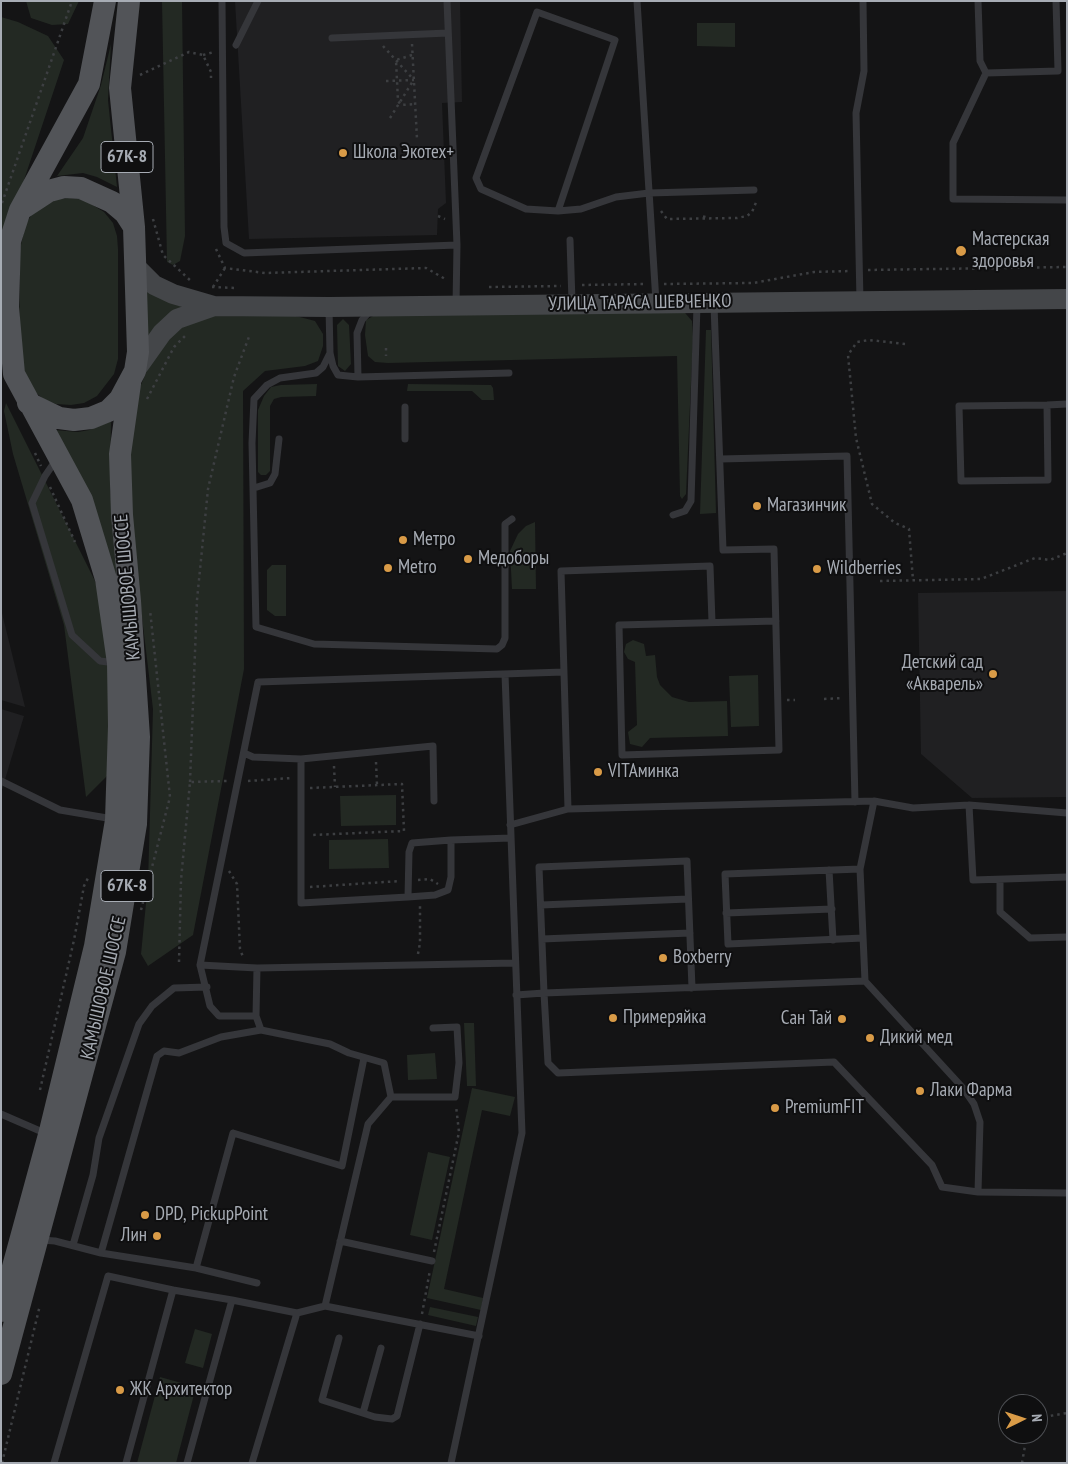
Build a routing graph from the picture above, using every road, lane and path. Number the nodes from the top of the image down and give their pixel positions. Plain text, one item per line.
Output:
1 (72, 1) edge
2 (105, 1) edge
3 (129, 1) edge
4 (222, 1) edge
5 (258, 1) edge
6 (447, 1) edge
7 (637, 1) edge
8 (863, 1) edge
9 (978, 1) edge
10 (1056, 1) edge
11 (448, 33) junction
12 (412, 35) junction
13 (332, 38) dead end
14 (236, 45) dead end
15 (383, 46) dead end
16 (412, 56) junction
17 (396, 60) junction
18 (138, 68) dead end
19 (986, 73) junction
20 (414, 80) junction
21 (386, 81) dead end
22 (397, 81) junction
23 (211, 82) dead end
24 (399, 104) junction
25 (415, 104) junction
26 (390, 118) dead end
27 (417, 140) dead end
28 (754, 190) dead end
29 (653, 193) junction
30 (758, 200) dead end
31 (1067, 200) edge
32 (11, 208) edge
33 (150, 211) dead end
34 (558, 212) junction
35 (705, 212) dead end
36 (704, 218) junction
37 (134, 227) junction
38 (570, 240) dead end
39 (457, 245) junction
40 (215, 246) dead end
41 (136, 267) junction
42 (1067, 267) edge
43 (225, 268) junction
44 (859, 270) junction
45 (194, 283) dead end
46 (5, 284) edge
47 (204, 285) dead end
48 (484, 287) dead end
49 (243, 288) dead end
50 (656, 293) junction
51 (573, 294) junction
52 (214, 296) junction
53 (456, 296) junction
54 (1067, 299) edge
55 (860, 301) junction
56 (706, 302) junction
57 (375, 306) junction
58 (329, 307) junction
59 (5, 324) edge
60 (187, 334) dead end
61 (250, 334) dead end
62 (905, 344) dead end
63 (386, 348) dead end
64 (330, 353) junction
65 (386, 356) dead end
66 (509, 373) dead end
67 (132, 377) junction
68 (358, 377) junction
69 (28, 403) junction
70 (1067, 404) edge
71 (1047, 405) junction
72 (144, 406) dead end
73 (405, 407) dead end
74 (279, 438) dead end
75 (405, 439) dead end
76 (33, 450) dead end
77 (60, 456) junction
78 (720, 459) junction
79 (45, 476) junction
80 (254, 488) junction
81 (673, 515) dead end
82 (512, 519) dead end
83 (77, 546) dead end
84 (1067, 553) edge
85 (913, 580) junction
86 (880, 581) dead end
87 (150, 607) dead end
88 (776, 621) junction
89 (712, 622) junction
90 (564, 672) junction
91 (119, 673) junction
92 (505, 674) junction
93 (244, 753) junction
94 (375, 753) junction
95 (334, 756) junction
96 (301, 759) junction
97 (301, 778) junction
98 (1, 781) edge
99 (238, 781) junction
100 (190, 782) junction
101 (377, 785) junction
102 (335, 787) junction
103 (301, 788) junction
104 (434, 801) dead end
105 (874, 801) junction
106 (855, 802) junction
107 (969, 805) junction
108 (568, 809) junction
109 (1067, 813) edge
110 (116, 820) junction
111 (510, 825) junction
112 (301, 836) junction
113 (511, 838) junction
114 (451, 840) junction
115 (221, 862) junction
116 (860, 868) junction
117 (829, 870) junction
118 (91, 872) dead end
119 (1067, 877) edge
120 (1000, 880) junction
121 (409, 881) junction
122 (301, 888) junction
123 (448, 890) junction
124 (420, 896) junction
125 (408, 897) junction
126 (688, 899) junction
127 (540, 905) junction
128 (832, 909) junction
129 (726, 913) junction
130 (139, 919) dead end
131 (690, 933) junction
132 (1067, 937) edge
133 (863, 938) junction
134 (542, 939) junction
135 (834, 940) junction
136 (414, 957) dead end
137 (244, 959) dead end
138 (179, 962) dead end
139 (515, 963) junction
140 (200, 965) junction
141 (257, 968) junction
142 (865, 981) junction
143 (207, 986) junction
144 (692, 988) junction
145 (544, 993) junction
146 (516, 995) junction
147 (256, 1016) junction
148 (434, 1028) dead end
149 (260, 1030) junction
150 (364, 1058) junction
151 (39, 1095) dead end
152 (391, 1097) junction
153 (455, 1097) junction
154 (1, 1114) edge
155 (49, 1135) junction
156 (978, 1192) junction
157 (1067, 1194) edge
158 (38, 1240) junction
159 (340, 1241) junction
160 (73, 1245) junction
161 (102, 1253) junction
162 (432, 1261) junction
163 (196, 1268) junction
164 (258, 1283) dead end
165 (172, 1290) junction
166 (232, 1300) junction
167 (326, 1306) junction
168 (1, 1311) edge
169 (297, 1313) junction
170 (420, 1324) junction
171 (479, 1336) junction
172 (339, 1338) dead end
173 (381, 1348) dead end
174 (1, 1374) edge
175 (363, 1413) junction
176 (1067, 1413) edge
177 (1048, 1416) edge
178 (1025, 1444) edge
179 (54, 1463) edge
180 (126, 1463) edge
181 (187, 1463) edge
182 (252, 1463) edge
183 (451, 1463) edge
184 (1022, 1463) edge

1 - 32 path
2 - 32 main road, КАМЫШОВОЕ ШОССЕ
3 - 37 main road, КАМЫШОВОЕ ШОССЕ / 67К-8
4 - 39 lane
5 - 14 lane
6 - 11 lane
7 - 29 lane
8 - 44 lane
9 - 19 lane
10 - 19 lane
11 - 12 lane
11 - 39 lane
12 - 13 lane
12 - 16 path
15 - 17 path
16 - 17 path
16 - 20 path
17 - 20 path
17 - 22 path
18 - 23 path
19 - 31 lane
20 - 22 path
20 - 24 path
20 - 25 path
21 - 22 path
22 - 24 path
24 - 25 path
24 - 26 path
25 - 27 path
28 - 29 lane
29 - 34 lane
29 - 36 path
29 - 50 lane
30 - 36 path
32 - 37 main road
32 - 46 main road, КАМЫШОВОЕ ШОССЕ
33 - 45 path
34 - 34 lane
35 - 36 path
37 - 41 main road, КАМЫШОВОЕ ШОССЕ / 67К-8
38 - 51 lane
39 - 53 lane
40 - 43 path
41 - 52 main road, УЛИЦА ТАРАСА ШЕВЧЕНКО
41 - 67 main road, КАМЫШОВОЕ ШОССЕ / 67К-8
42 - 44 path
43 - 52 path
43 - 53 path
44 - 50 path
44 - 55 lane
46 - 59 main road, КАМЫШОВОЕ ШОССЕ
47 - 52 path
48 - 51 path
49 - 52 path
50 - 51 main road, УЛИЦА ТАРАСА ШЕВЧЕНКО
50 - 51 path
50 - 56 main road, УЛИЦА ТАРАСА ШЕВЧЕНКО
51 - 53 main road, УЛИЦА ТАРАСА ШЕВЧЕНКО
52 - 58 main road, УЛИЦА ТАРАСА ШЕВЧЕНКО
52 - 67 main road, УЛИЦА ТАРАСА ШЕВЧЕНКО
53 - 57 main road, УЛИЦА ТАРАСА ШЕВЧЕНКО
54 - 55 main road, УЛИЦА ТАРАСА ШЕВЧЕНКО
55 - 56 main road, УЛИЦА ТАРАСА ШЕВЧЕНКО
56 - 78 lane
56 - 81 lane
57 - 58 main road, УЛИЦА ТАРАСА ШЕВЧЕНКО
57 - 68 lane
58 - 64 lane
59 - 69 main road, КАМЫШОВОЕ ШОССЕ
60 - 72 path
61 - 100 path
62 - 85 path
63 - 65 path
64 - 68 lane
64 - 80 lane
66 - 68 lane
67 - 69 main road
67 - 158 main road, КАМЫШОВОЕ ШОССЕ / 67К-8
69 - 77 main road, КАМЫШОВОЕ ШОССЕ
70 - 71 lane
71 - 71 lane
73 - 75 lane
74 - 80 lane
76 - 79 path
77 - 79 lane
77 - 91 main road, КАМЫШОВОЕ ШОССЕ
78 - 88 lane
78 - 106 lane
79 - 83 path
79 - 91 lane
80 - 82 lane
84 - 85 path
85 - 86 path
87 - 130 path
88 - 89 lane
88 - 89 lane
89 - 90 lane
90 - 92 lane
90 - 108 lane
91 - 110 main road, КАМЫШОВОЕ ШОССЕ / 67К-8
92 - 93 lane
92 - 111 lane
93 - 96 lane
93 - 99 lane
94 - 95 lane
94 - 101 path
94 - 104 lane
95 - 96 lane
95 - 102 path
96 - 97 lane
97 - 99 path
97 - 103 lane
98 - 110 lane
99 - 100 path
99 - 115 lane
100 - 138 path
101 - 102 path
101 - 112 path
102 - 103 path
103 - 112 lane
105 - 106 lane
105 - 107 lane
105 - 116 lane
106 - 108 lane
107 - 109 lane
107 - 120 lane
108 - 111 lane
110 - 155 main road, КАМЫШОВОЕ ШОССЕ / 67К-8
111 - 113 lane
112 - 122 lane
113 - 114 lane
113 - 139 lane
114 - 121 lane
114 - 123 lane
115 - 137 path
115 - 140 lane
116 - 117 lane
116 - 133 lane
117 - 128 lane
117 - 129 lane
118 - 151 path
119 - 120 lane
120 - 132 lane
121 - 122 path
121 - 123 path
121 - 125 lane
122 - 125 lane
123 - 124 lane
124 - 125 lane
124 - 136 path
126 - 127 lane
126 - 127 lane
126 - 131 lane
127 - 134 lane
128 - 129 lane
128 - 135 lane
129 - 135 lane
131 - 134 lane
131 - 144 lane
133 - 135 lane
133 - 142 lane
134 - 145 lane
139 - 141 lane
139 - 146 lane
140 - 141 lane
140 - 143 lane
141 - 147 lane
142 - 144 lane
142 - 156 lane
143 - 147 lane
143 - 160 lane
144 - 145 lane
145 - 146 lane
145 - 156 lane
146 - 171 lane
147 - 149 lane
148 - 153 lane
149 - 150 lane
149 - 161 lane
150 - 152 lane
150 - 163 lane
152 - 153 lane
152 - 159 lane
153 - 162 path
154 - 155 lane
155 - 168 main road, КАМЫШОВОЕ ШОССЕ / 67К-8
156 - 157 lane
158 - 160 lane
158 - 174 main road, КАМЫШОВОЕ ШОССЕ / 67К-8
159 - 162 lane
159 - 167 lane
160 - 161 lane
161 - 163 lane
162 - 170 path
163 - 164 lane
165 - 166 lane
165 - 179 lane
165 - 180 lane
166 - 169 lane
166 - 181 lane
167 - 169 lane
167 - 170 lane
169 - 182 lane
170 - 171 lane
170 - 175 lane
171 - 183 lane
172 - 175 lane
173 - 175 lane
176 - 177 path
178 - 184 path

